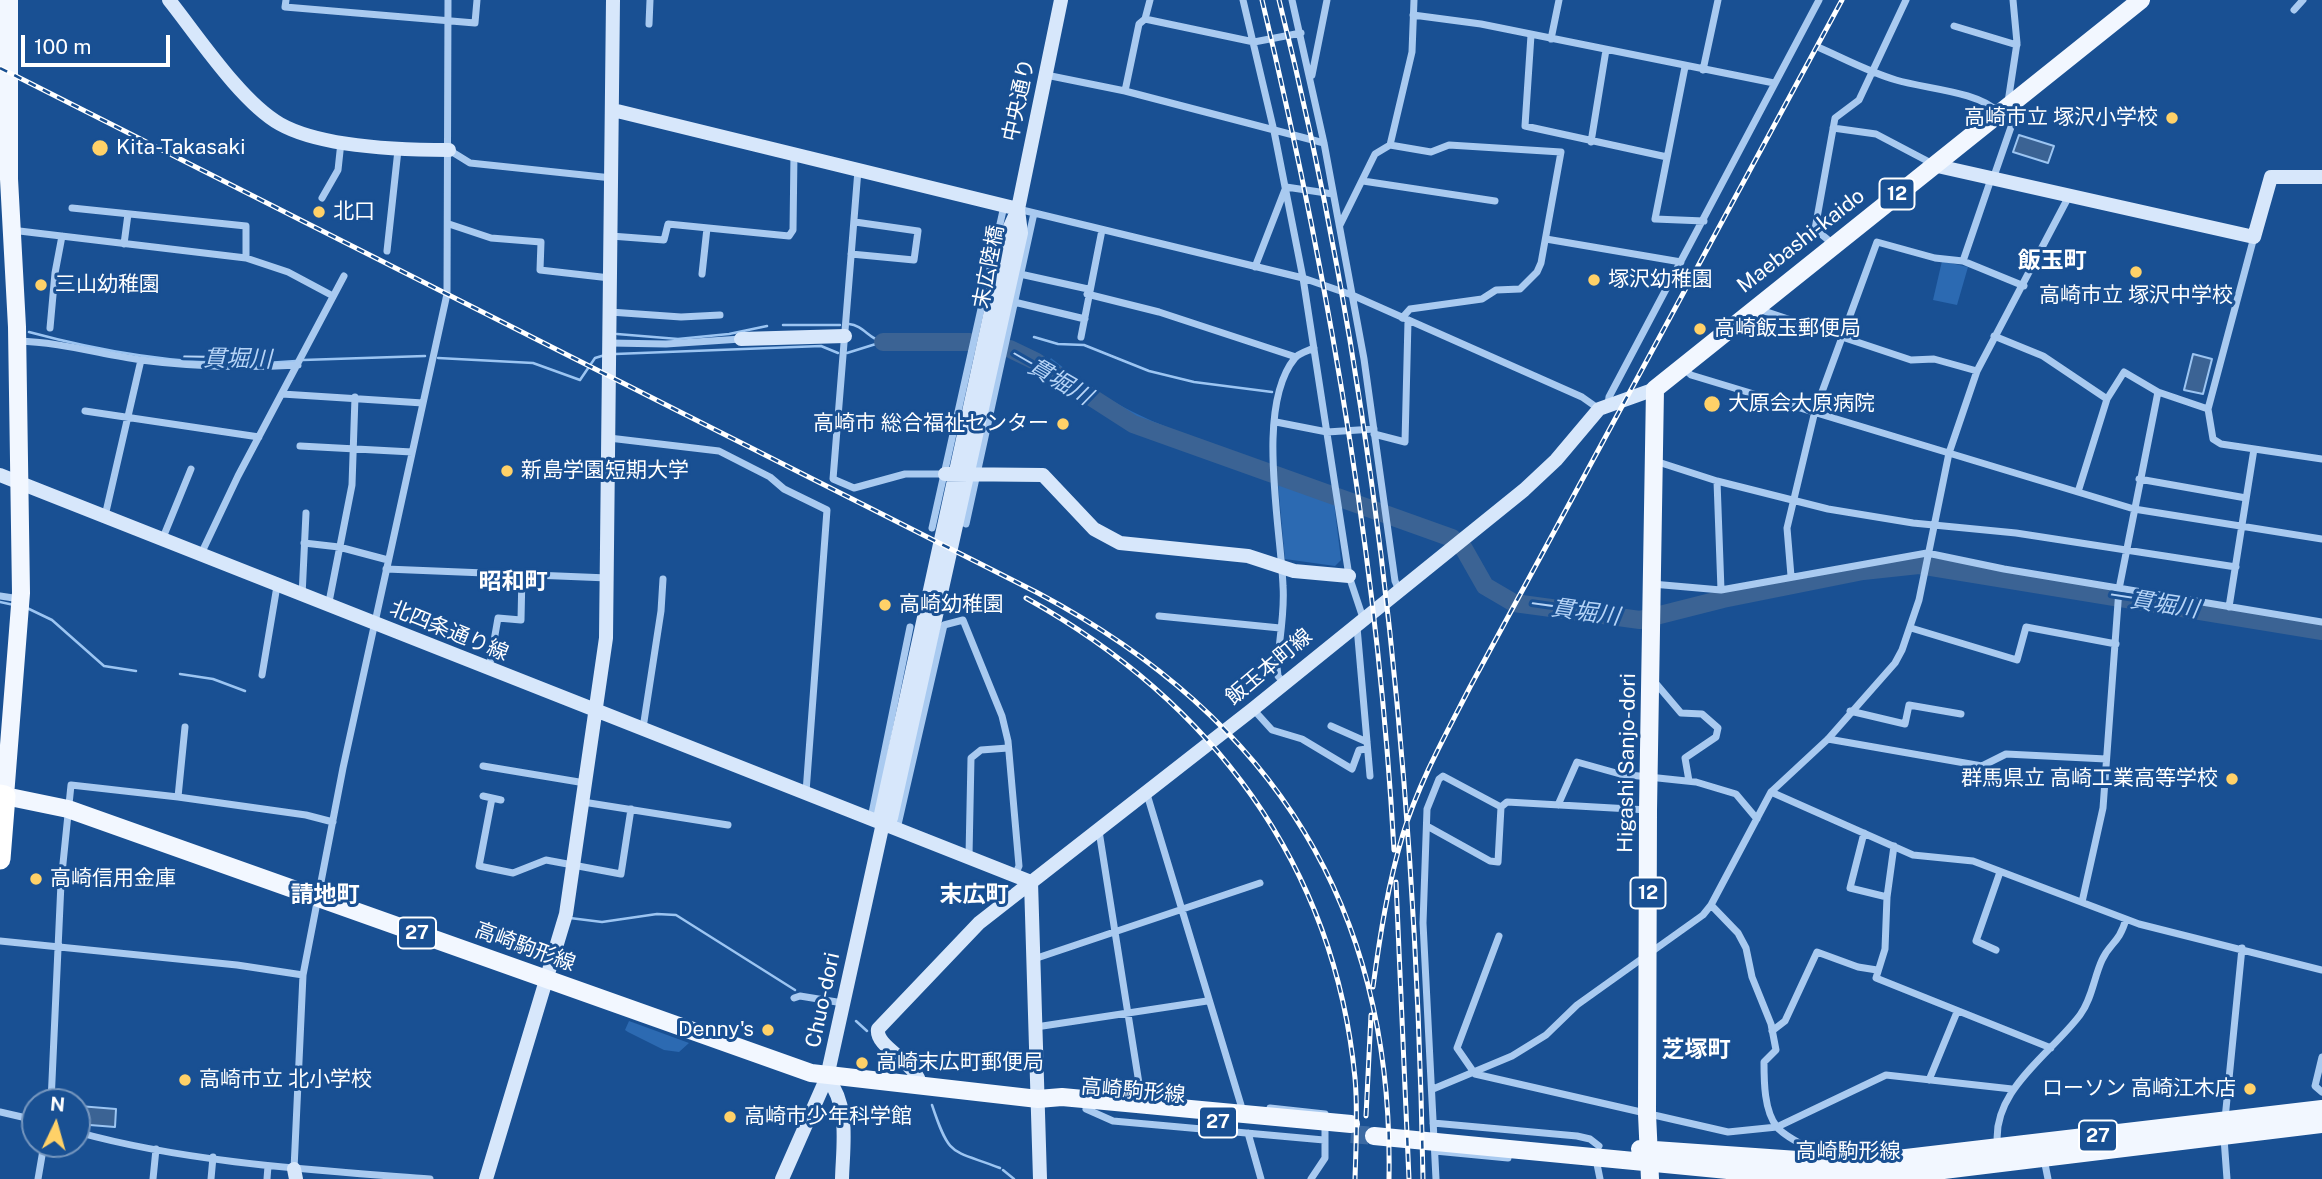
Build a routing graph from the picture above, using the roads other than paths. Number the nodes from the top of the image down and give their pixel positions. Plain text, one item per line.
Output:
1 (9, 0) edge
2 (169, 0) edge
3 (286, 0) edge
4 (448, 0) edge
5 (477, 0) edge
6 (613, 0) edge
7 (650, 0) edge
8 (1061, 0) edge
9 (1150, 0) edge
10 (1243, 0) edge
11 (1292, 0) edge
12 (1327, 0) edge
13 (1414, 0) edge
14 (1559, 0) edge
15 (1718, 0) edge
16 (1819, 0) edge
17 (1906, 0) edge
18 (2013, 0) edge
19 (2141, 0) edge
20 (2303, 0) edge
21 (2294, 9) dead end
22 (1413, 15) junction
23 (1145, 19) junction
24 (448, 21) junction
25 (649, 24) dead end
26 (1954, 26) dead end
27 (1301, 33) junction
28 (1531, 35) junction
29 (1551, 39) junction
30 (6, 42) edge
31 (1254, 42) junction
32 (2017, 45) junction
33 (1820, 48) dead end
34 (1606, 50) junction
35 (1685, 67) junction
36 (1703, 70) junction
37 (1872, 71) junction
38 (1045, 74) junction
39 (1311, 80) junction
40 (1774, 83) junction
41 (1125, 91) junction
42 (2022, 94) junction
43 (2003, 109) junction
44 (614, 110) junction
45 (5, 119) edge
46 (1833, 128) junction
47 (1274, 131) junction
48 (1564, 135) junction
49 (341, 141) junction
50 (1591, 142) junction
51 (1324, 144) junction
52 (1390, 145) junction
53 (398, 150) junction
54 (449, 150) junction
55 (1561, 152) junction
56 (794, 154) junction
57 (1667, 157) junction
58 (1933, 164) junction
59 (858, 169) junction
60 (2322, 177) edge
61 (612, 178) junction
62 (5, 179) edge
63 (1992, 179) junction
64 (1363, 181) junction
65 (1286, 187) junction
66 (1334, 194) junction
67 (2069, 196) junction
68 (323, 198) dead end
69 (1495, 201) dead end
70 (1011, 207) junction
71 (72, 208) dead end
72 (1034, 213) junction
73 (128, 214) junction
74 (1703, 221) junction
75 (855, 222) junction
76 (449, 224) junction
77 (1339, 226) junction
78 (707, 228) junction
79 (10, 230) junction
80 (1102, 230) junction
81 (62, 236) junction
82 (610, 236) junction
83 (2254, 237) junction
84 (1546, 239) junction
85 (124, 244) junction
86 (1834, 244) junction
87 (387, 251) dead end
88 (851, 254) junction
89 (246, 258) junction
90 (1963, 261) junction
91 (1681, 262) junction
92 (1255, 267) junction
93 (702, 274) dead end
94 (1020, 274) junction
95 (344, 276) dead end
96 (610, 278) junction
97 (1303, 278) junction
98 (2024, 286) junction
99 (1088, 291) junction
100 (1352, 295) junction
101 (333, 296) junction
102 (1014, 302) junction
103 (1754, 307) junction
104 (610, 312) junction
105 (720, 315) dead end
106 (1085, 319) junction
107 (1405, 320) junction
108 (50, 328) dead end
109 (845, 336) junction
110 (991, 336) junction
111 (1842, 336) junction
112 (1994, 336) junction
113 (1081, 337) dead end
114 (741, 339) joint
115 (17, 341) junction
116 (1314, 348) junction
117 (609, 351) junction
118 (1296, 357) junction
119 (141, 360) junction
120 (301, 361) junction
121 (1682, 367) junction
122 (1978, 371) junction
123 (1655, 389) junction
124 (2158, 392) junction
125 (282, 394) junction
126 (355, 397) junction
127 (2106, 399) junction
128 (423, 403) junction
129 (1604, 407) junction
130 (2208, 409) junction
131 (85, 411) dead end
132 (1815, 411) junction
133 (129, 418) junction
134 (1276, 422) junction
135 (1327, 432) junction
136 (1374, 432) junction
137 (259, 437) junction
138 (609, 438) junction
139 (300, 446) dead end
140 (353, 449) junction
141 (2254, 449) junction
142 (412, 452) junction
143 (1949, 453) junction
144 (1651, 459) junction
145 (2322, 459) edge
146 (191, 470) dead end
147 (978, 473) junction
148 (945, 474) junction
149 (0, 475) edge
150 (2139, 479) junction
151 (1717, 481) junction
152 (20, 483) junction
153 (2078, 492) junction
154 (2246, 498) junction
155 (1793, 502) junction
156 (2134, 509) junction
157 (306, 513) dead end
158 (105, 517) junction
159 (966, 524) dead end
160 (1933, 524) junction
161 (2242, 526) junction
162 (933, 528) dead end
163 (2322, 539) edge
164 (162, 540) junction
165 (304, 543) junction
166 (339, 547) junction
167 (2126, 549) junction
168 (201, 555) junction
169 (1927, 555) junction
170 (388, 560) junction
171 (2236, 567) junction
172 (1282, 568) junction
173 (386, 569) junction
174 (522, 573) junction
175 (1349, 576) junction
176 (1791, 576) junction
177 (608, 578) junction
178 (663, 579) dead end
179 (1652, 584) junction
180 (276, 586) junction
181 (1399, 590) junction
182 (1721, 590) junction
183 (2119, 591) junction
184 (0, 596) edge
185 (302, 596) junction
186 (20, 605) junction
187 (328, 607) junction
188 (2229, 607) junction
189 (1158, 616) dead end
190 (1359, 620) junction
191 (2322, 622) edge
192 (374, 623) junction
193 (910, 627) dead end
194 (1280, 628) junction
195 (1912, 628) junction
196 (2116, 644) junction
197 (489, 670) junction
198 (261, 675) dead end
199 (1651, 677) junction
200 (1283, 682) junction
201 (1253, 709) junction
202 (595, 711) junction
203 (1850, 712) junction
204 (1961, 714) dead end
205 (906, 724) junction
206 (1331, 726) dead end
207 (185, 727) dead end
208 (643, 729) junction
209 (1828, 739) junction
210 (1367, 746) junction
211 (1008, 748) junction
212 (2106, 758) junction
213 (483, 766) dead end
214 (1370, 776) dead end
215 (1649, 776) junction
216 (1689, 781) junction
217 (585, 783) junction
218 (1146, 792) junction
219 (1771, 792) junction
220 (806, 793) junction
221 (3, 795) edge
222 (483, 796) dead end
223 (178, 797) junction
224 (492, 798) junction
225 (501, 800) dead end
226 (582, 802) junction
227 (1558, 805) junction
228 (1501, 807) junction
229 (68, 809) junction
230 (631, 809) junction
231 (1648, 810) junction
232 (1757, 819) junction
233 (333, 822) junction
234 (884, 823) junction
235 (728, 825) dead end
236 (1427, 826) junction
237 (1099, 830) junction
238 (1864, 833) junction
239 (1894, 846) junction
240 (969, 856) junction
241 (0, 859) edge
242 (573, 865) junction
243 (2000, 872) junction
244 (1015, 875) junction
245 (1031, 882) junction
246 (1260, 883) dead end
247 (318, 897) junction
248 (1887, 897) junction
249 (2082, 902) junction
250 (1711, 905) junction
251 (1180, 910) junction
252 (2126, 919) junction
253 (1115, 933) junction
254 (1499, 936) dead end
255 (0, 941) edge
256 (60, 946) junction
257 (2242, 948) junction
258 (1996, 950) dead end
259 (1648, 955) junction
260 (1034, 959) junction
261 (1877, 970) junction
262 (2322, 970) edge
263 (303, 975) junction
264 (544, 978) junction
265 (793, 998) dead end
266 (1207, 1000) junction
267 (843, 1003) junction
268 (1957, 1012) junction
269 (1127, 1014) junction
270 (1035, 1027) junction
271 (1772, 1031) junction
272 (2051, 1048) junction
273 (2322, 1057) edge
274 (1472, 1071) junction
275 (827, 1077) junction
276 (1930, 1080) junction
277 (921, 1087) junction
278 (52, 1088) edge
279 (1433, 1089) junction
280 (2012, 1089) junction
281 (2322, 1092) edge
282 (1142, 1096) junction
283 (1038, 1099) junction
284 (1083, 1100) junction
285 (1241, 1105) junction
286 (2322, 1109) edge
287 (0, 1112) edge
288 (1647, 1114) junction
289 (21, 1117) edge
290 (1433, 1124) junction
291 (2322, 1124) edge
292 (1777, 1127) junction
293 (2225, 1128) junction
294 (1351, 1129) tunnel mouth
295 (1374, 1131) tunnel mouth
296 (1248, 1133) junction
297 (91, 1135) edge
298 (1324, 1139) junction
299 (156, 1149) junction
300 (1435, 1149) junction
301 (1998, 1149) junction
302 (1597, 1156) junction
303 (214, 1157) junction
304 (42, 1158) edge
305 (2044, 1158) junction
306 (1811, 1163) junction
307 (1650, 1164) edge
308 (268, 1166) junction
309 (1985, 1171) edge
310 (295, 1174) edge
311 (1747, 1176) edge
312 (394, 1178) edge
313 (784, 1178) edge
314 (1824, 1178) edge
315 (38, 1179) edge
316 (153, 1179) edge
317 (211, 1179) edge
318 (267, 1179) edge
319 (430, 1179) edge
320 (485, 1179) edge
321 (842, 1179) edge
322 (1040, 1179) edge
323 (1261, 1179) edge
324 (1311, 1179) edge
325 (1436, 1179) edge
326 (1600, 1179) edge
327 (2048, 1179) edge
328 (2227, 1179) edge

1 - 30 main road
2 - 49 street
3 - 24 street
4 - 24 street
5 - 24 street
6 - 44 street
7 - 25 street
8 - 38 street, 中央通り
9 - 23 street
10 - 31 street
11 - 27 street
12 - 39 street
13 - 22 street
14 - 29 street
15 - 36 street
16 - 40 street
17 - 37 street
18 - 32 street
19 - 42 main road, Maebashi-kaido / 12
20 - 21 street
22 - 28 street
22 - 52 street
23 - 31 street
23 - 41 street
24 - 54 street
26 - 32 street
27 - 31 street
27 - 39 street
28 - 29 street
28 - 48 street
29 - 34 street
30 - 45 main road
31 - 47 street
32 - 43 street
33 - 37 street
34 - 35 street
34 - 50 street
35 - 36 street
35 - 57 street
36 - 40 street
37 - 43 street
37 - 46 street
38 - 41 street
38 - 70 street, 中央通り
39 - 51 street
40 - 74 street
41 - 47 street
42 - 43 main road, Maebashi-kaido / 12
42 - 63 street
43 - 58 main road, Maebashi-kaido / 12
44 - 56 street
44 - 61 street
45 - 62 main road
46 - 58 street
46 - 86 street
47 - 51 street
47 - 65 street
48 - 50 street
48 - 55 street
49 - 53 street
49 - 68 street
50 - 57 street
51 - 66 street
52 - 55 street
52 - 64 street
53 - 54 street
53 - 87 street
54 - 61 street
54 - 76 street
55 - 84 street
56 - 59 street
56 - 78 street
57 - 74 street
58 - 63 street
58 - 86 main road, Maebashi-kaido / 12
59 - 70 street
59 - 75 street
60 - 83 street
61 - 82 street
62 - 79 main road
63 - 67 street
63 - 90 street
64 - 69 street
64 - 77 street
65 - 66 street
65 - 92 street
65 - 97 street
66 - 77 street
67 - 83 street
67 - 98 street
70 - 72 street
70 - 110 street, 末広陸橋
71 - 73 street
72 - 80 street
72 - 94 street
73 - 85 street
73 - 89 street
74 - 91 street
75 - 88 street
75 - 88 street
76 - 96 street
76 - 128 street
77 - 100 street
78 - 82 street
78 - 93 street
79 - 81 street
79 - 115 main road
80 - 92 street
80 - 99 street
81 - 85 street
81 - 108 street
82 - 96 street
83 - 130 street
84 - 91 street
84 - 107 street
85 - 89 street
86 - 103 main road, Maebashi-kaido / 12
88 - 109 street
89 - 101 street
90 - 98 street
90 - 111 street
91 - 129 street
92 - 97 street
94 - 99 street
94 - 102 street
95 - 101 street
96 - 104 street
97 - 100 street
97 - 116 street
98 - 112 street
99 - 106 street
99 - 118 street
100 - 107 street
100 - 136 street
101 - 120 street
102 - 106 street
102 - 110 street
103 - 111 street
103 - 121 main road, Maebashi-kaido / 12
104 - 105 street
104 - 117 street
106 - 113 street
107 - 129 street
107 - 136 street
109 - 114 street
109 - 148 street
110 - 147 street
110 - 148 street
110 - 205 street, 末広陸橋
111 - 122 street
111 - 132 street
112 - 122 street
112 - 127 street
114 - 117 street
115 - 119 street
115 - 152 main road
116 - 118 street
116 - 135 street
117 - 138 street
118 - 134 street
119 - 120 street
119 - 133 street
120 - 125 street
121 - 123 main road, Maebashi-kaido / 12
121 - 132 street
122 - 143 street
123 - 129 street, 飯玉本町線
123 - 144 main road, Higashi Sanjo-dori / 12
124 - 127 street
124 - 130 street
124 - 150 street
125 - 126 street
125 - 137 street
126 - 128 street
126 - 140 street
127 - 153 street
128 - 142 street
129 - 181 street, 飯玉本町線
130 - 141 street
131 - 133 street
132 - 143 street
132 - 155 street
133 - 137 street
133 - 158 street
134 - 135 street
134 - 172 street
135 - 136 street
135 - 175 street
136 - 181 street
137 - 168 street
138 - 177 street
138 - 220 street
139 - 140 street
140 - 142 street
140 - 166 street
141 - 145 street
141 - 154 street
142 - 170 street
143 - 153 street
143 - 160 street
144 - 151 street
144 - 179 main road, Higashi Sanjo-dori / 12
146 - 164 street
147 - 148 street
147 - 159 street
147 - 172 street
148 - 162 street
149 - 152 street, 北四条通り線
150 - 154 street
150 - 156 street
151 - 155 street
151 - 182 street
152 - 158 street, 北四条通り線
152 - 186 main road
153 - 156 street
154 - 161 street
155 - 160 street
155 - 176 street
156 - 161 street
156 - 167 street
157 - 165 street
158 - 164 street, 北四条通り線
160 - 167 street
160 - 169 street
161 - 163 street
161 - 171 street
164 - 168 street, 北四条通り線
165 - 166 street
165 - 185 street
166 - 170 street
166 - 187 street
167 - 171 street
167 - 183 street
168 - 180 street, 北四条通り線
169 - 176 street
169 - 183 street
169 - 195 street
170 - 173 street
171 - 188 street
172 - 175 street
172 - 194 street
173 - 174 street
173 - 192 street
174 - 177 street
174 - 197 street
175 - 190 street
176 - 182 street
177 - 202 street
178 - 208 street
179 - 182 street
179 - 199 main road, Higashi Sanjo-dori / 12
180 - 185 street, 北四条通り線
180 - 198 street
181 - 190 street, 飯玉本町線
183 - 188 street
183 - 196 street
184 - 186 street
185 - 187 street, 北四条通り線
186 - 221 main road
187 - 192 street, 北四条通り線
188 - 191 street
189 - 194 street
190 - 200 street, 飯玉本町線
190 - 210 street
192 - 197 street, 北四条通り線
192 - 233 street
193 - 205 street
194 - 200 street
195 - 196 street
195 - 203 street
196 - 212 street
197 - 202 street, 北四条通り線
199 - 215 main road, Higashi Sanjo-dori / 12
199 - 216 street
200 - 201 street, 飯玉本町線
201 - 210 street
201 - 218 street, 飯玉本町線
202 - 208 street, 北四条通り線
202 - 217 street
203 - 204 street
203 - 209 street
205 - 211 street
205 - 234 street, 末広陸橋
206 - 210 street
207 - 223 street
208 - 220 street, 北四条通り線
209 - 212 street
209 - 219 street
210 - 214 street
211 - 240 street
211 - 244 street
212 - 249 street
213 - 217 street
215 - 216 street
215 - 227 street
215 - 231 main road, Higashi Sanjo-dori / 12
216 - 232 street
217 - 226 street
218 - 237 street, 飯玉本町線
218 - 251 street
219 - 232 street
219 - 238 street
220 - 234 street, 北四条通り線
221 - 229 main road, 高崎駒形線 / 27
221 - 241 highway
222 - 224 street
223 - 229 street
223 - 233 street
224 - 225 street
224 - 242 street
226 - 230 street
226 - 242 street
227 - 228 street
227 - 231 street
228 - 236 street
228 - 236 street
229 - 247 main road, 高崎駒形線 / 27
229 - 256 street
230 - 235 street
230 - 242 street
231 - 259 main road, Higashi Sanjo-dori / 12
232 - 250 street
233 - 247 street
234 - 240 street
234 - 267 street, Chuo-dori
236 - 279 street
237 - 245 street, 飯玉本町線
237 - 253 street
238 - 239 street
238 - 248 street
239 - 243 street
239 - 248 street
240 - 244 street
242 - 264 street
243 - 249 street
243 - 258 street
244 - 245 street
245 - 260 street
245 - 277 street, 飯玉本町線
246 - 251 street
247 - 263 street
247 - 264 main road, 高崎駒形線 / 27
248 - 261 street
249 - 252 street
250 - 259 street
250 - 271 street
251 - 253 street
251 - 266 street
252 - 257 street
252 - 272 street
253 - 260 street
253 - 269 street
254 - 274 street
255 - 256 street
256 - 263 street
256 - 278 street
257 - 262 street
257 - 293 street
259 - 274 street
259 - 288 main road, Higashi Sanjo-dori / 12
260 - 270 street
261 - 268 street
261 - 271 street
263 - 310 street
264 - 275 main road, 高崎駒形線 / 27
264 - 320 street
265 - 267 street
266 - 269 street
266 - 285 street
267 - 275 street, Chuo-dori
268 - 272 street
268 - 276 street
269 - 270 street
269 - 282 street
270 - 283 street
271 - 292 street
272 - 280 street
273 - 281 street
274 - 279 street
274 - 288 street
275 - 277 main road, 高崎駒形線 / 27
275 - 313 street, Chuo-dori
275 - 321 street
276 - 280 street
276 - 292 street
277 - 283 main road, 高崎駒形線 / 27
279 - 290 street
280 - 301 street
282 - 284 street
282 - 285 street
283 - 284 main road, 高崎駒形線 / 27
283 - 322 street
284 - 294 main road, 高崎駒形線 / 27
284 - 296 street
285 - 298 street
286 - 293 main road, 高崎駒形線 / 27
287 - 289 street
288 - 292 street
288 - 307 main road, Higashi Sanjo-dori / 12
290 - 300 street
290 - 302 street
291 - 293 main road, 高崎駒形線 / 27
292 - 306 street
293 - 301 main road, 高崎駒形線 / 27
293 - 305 main road, 高崎駒形線 / 27
293 - 328 street
295 - 302 main road, 高崎駒形線 / 27
296 - 298 street
296 - 323 street
297 - 299 street
298 - 324 street
299 - 303 street
299 - 316 street
300 - 302 street
300 - 325 street
301 - 306 main road, 高崎駒形線 / 27
302 - 307 main road, 高崎駒形線 / 27
302 - 326 street
303 - 308 street
303 - 317 street
304 - 315 street
305 - 309 main road, 高崎駒形線 / 27
305 - 327 street
306 - 307 main road, 高崎駒形線 / 27
307 - 311 main road, 高崎駒形線 / 27
308 - 310 street
308 - 318 street
309 - 314 main road, 高崎駒形線 / 27
310 - 312 street
311 - 314 main road, 高崎駒形線 / 27
312 - 319 street

